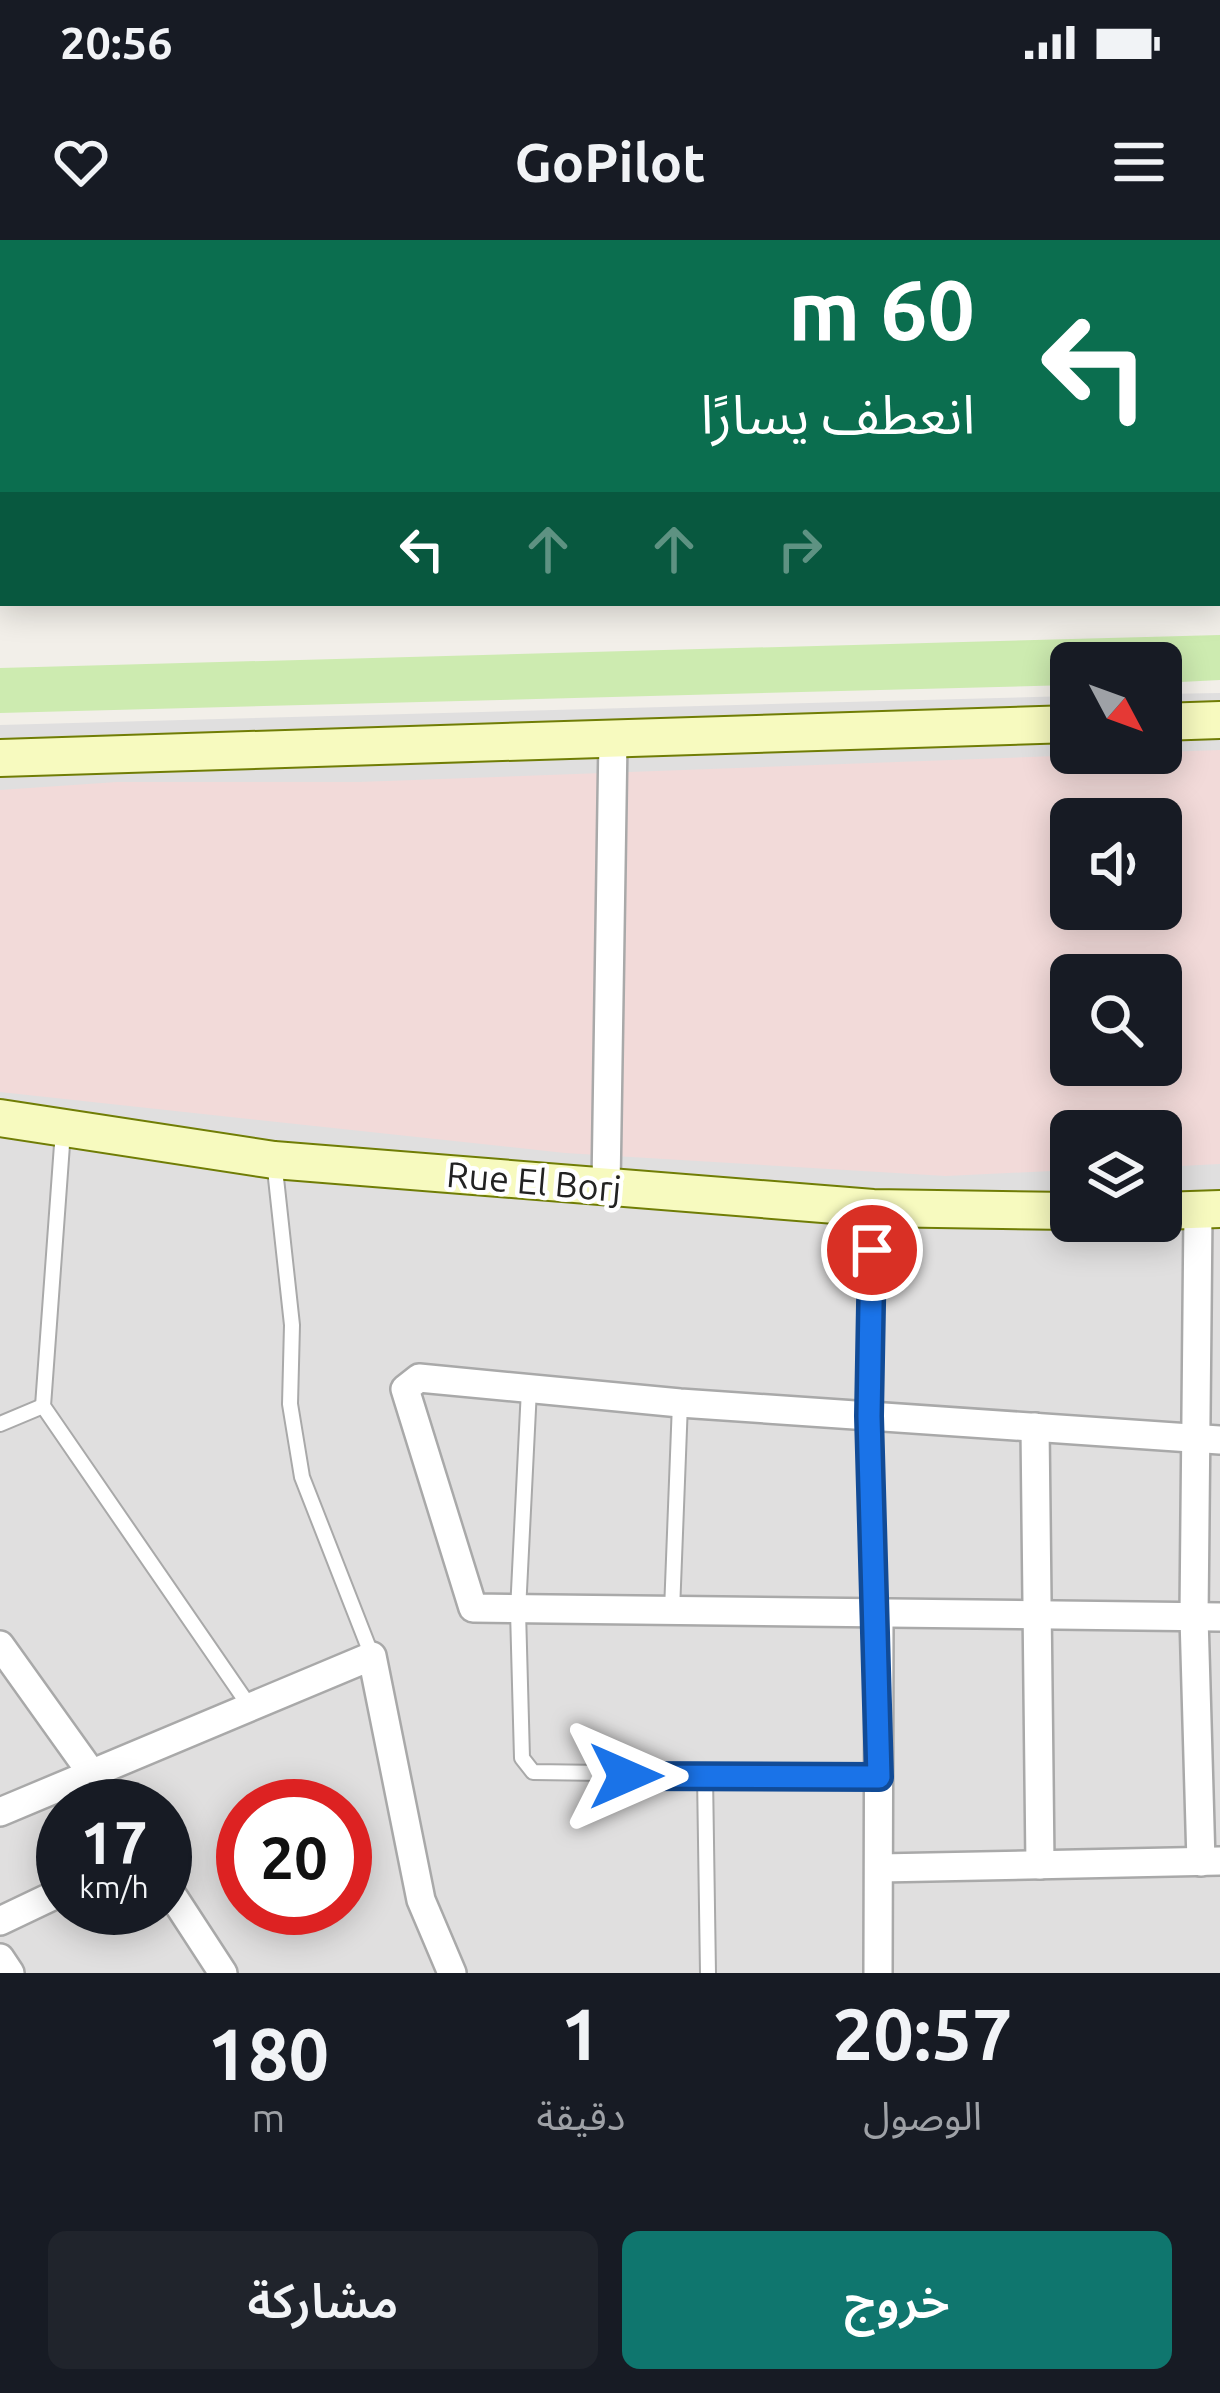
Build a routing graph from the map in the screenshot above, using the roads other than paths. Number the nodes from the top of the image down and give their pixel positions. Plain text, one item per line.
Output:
1 (1220, 720) edge
2 (1182, 721) edge
3 (1050, 725) edge
4 (613, 739) junction
5 (0, 758) edge
6 (0, 1118) edge
7 (63, 1132) junction
8 (274, 1160) junction
9 (606, 1187) junction
10 (873, 1208) junction
11 (1209, 1210) edge
12 (1050, 1211) edge
13 (530, 1388) junction
14 (680, 1403) junction
15 (43, 1406) junction
16 (869, 1416) junction
17 (0, 1424) edge
18 (1035, 1427) junction
19 (1209, 1440) edge
20 (518, 1611) junction
21 (672, 1611) junction
22 (879, 1612) junction
23 (1041, 1615) junction
24 (1207, 1617) edge
25 (0, 1645) edge
26 (372, 1655) junction
27 (250, 1707) junction
28 (93, 1772) junction
29 (705, 1776) junction
30 (879, 1777) junction
31 (98, 1779) edge
32 (0, 1812) edge
33 (1211, 1862) edge
34 (1040, 1865) junction
35 (880, 1868) junction
36 (36, 1904) edge
37 (0, 1921) edge
38 (192, 1925) edge
39 (0, 1958) edge
40 (10, 1973) edge
41 (223, 1973) edge
42 (452, 1973) edge
43 (708, 1973) edge
44 (878, 1973) edge

1 - 2 main road
3 - 4 main road
4 - 5 main road
4 - 9 street
6 - 7 main road, Rue El Borj
7 - 8 main road, Rue El Borj
7 - 15 lane
8 - 9 main road, Rue El Borj
8 - 26 lane
9 - 10 main road, Rue El Borj
10 - 12 main road, Rue El Borj
10 - 16 lane
11 - 19 street
13 - 14 street
13 - 20 lane
13 - 20 street
14 - 16 street
14 - 21 lane
15 - 17 lane
15 - 27 lane
16 - 18 street
16 - 22 lane
18 - 19 street
18 - 23 street
19 - 24 street
20 - 21 street
20 - 29 lane
21 - 22 street
22 - 23 street
22 - 30 street
23 - 24 street
23 - 34 street
24 - 33 street
25 - 28 street
26 - 27 street
26 - 42 street
27 - 28 street
28 - 31 street
28 - 32 street
29 - 30 lane
29 - 43 lane
30 - 35 street
33 - 34 street
34 - 35 street
35 - 44 street
36 - 37 street
38 - 41 street
39 - 40 street

